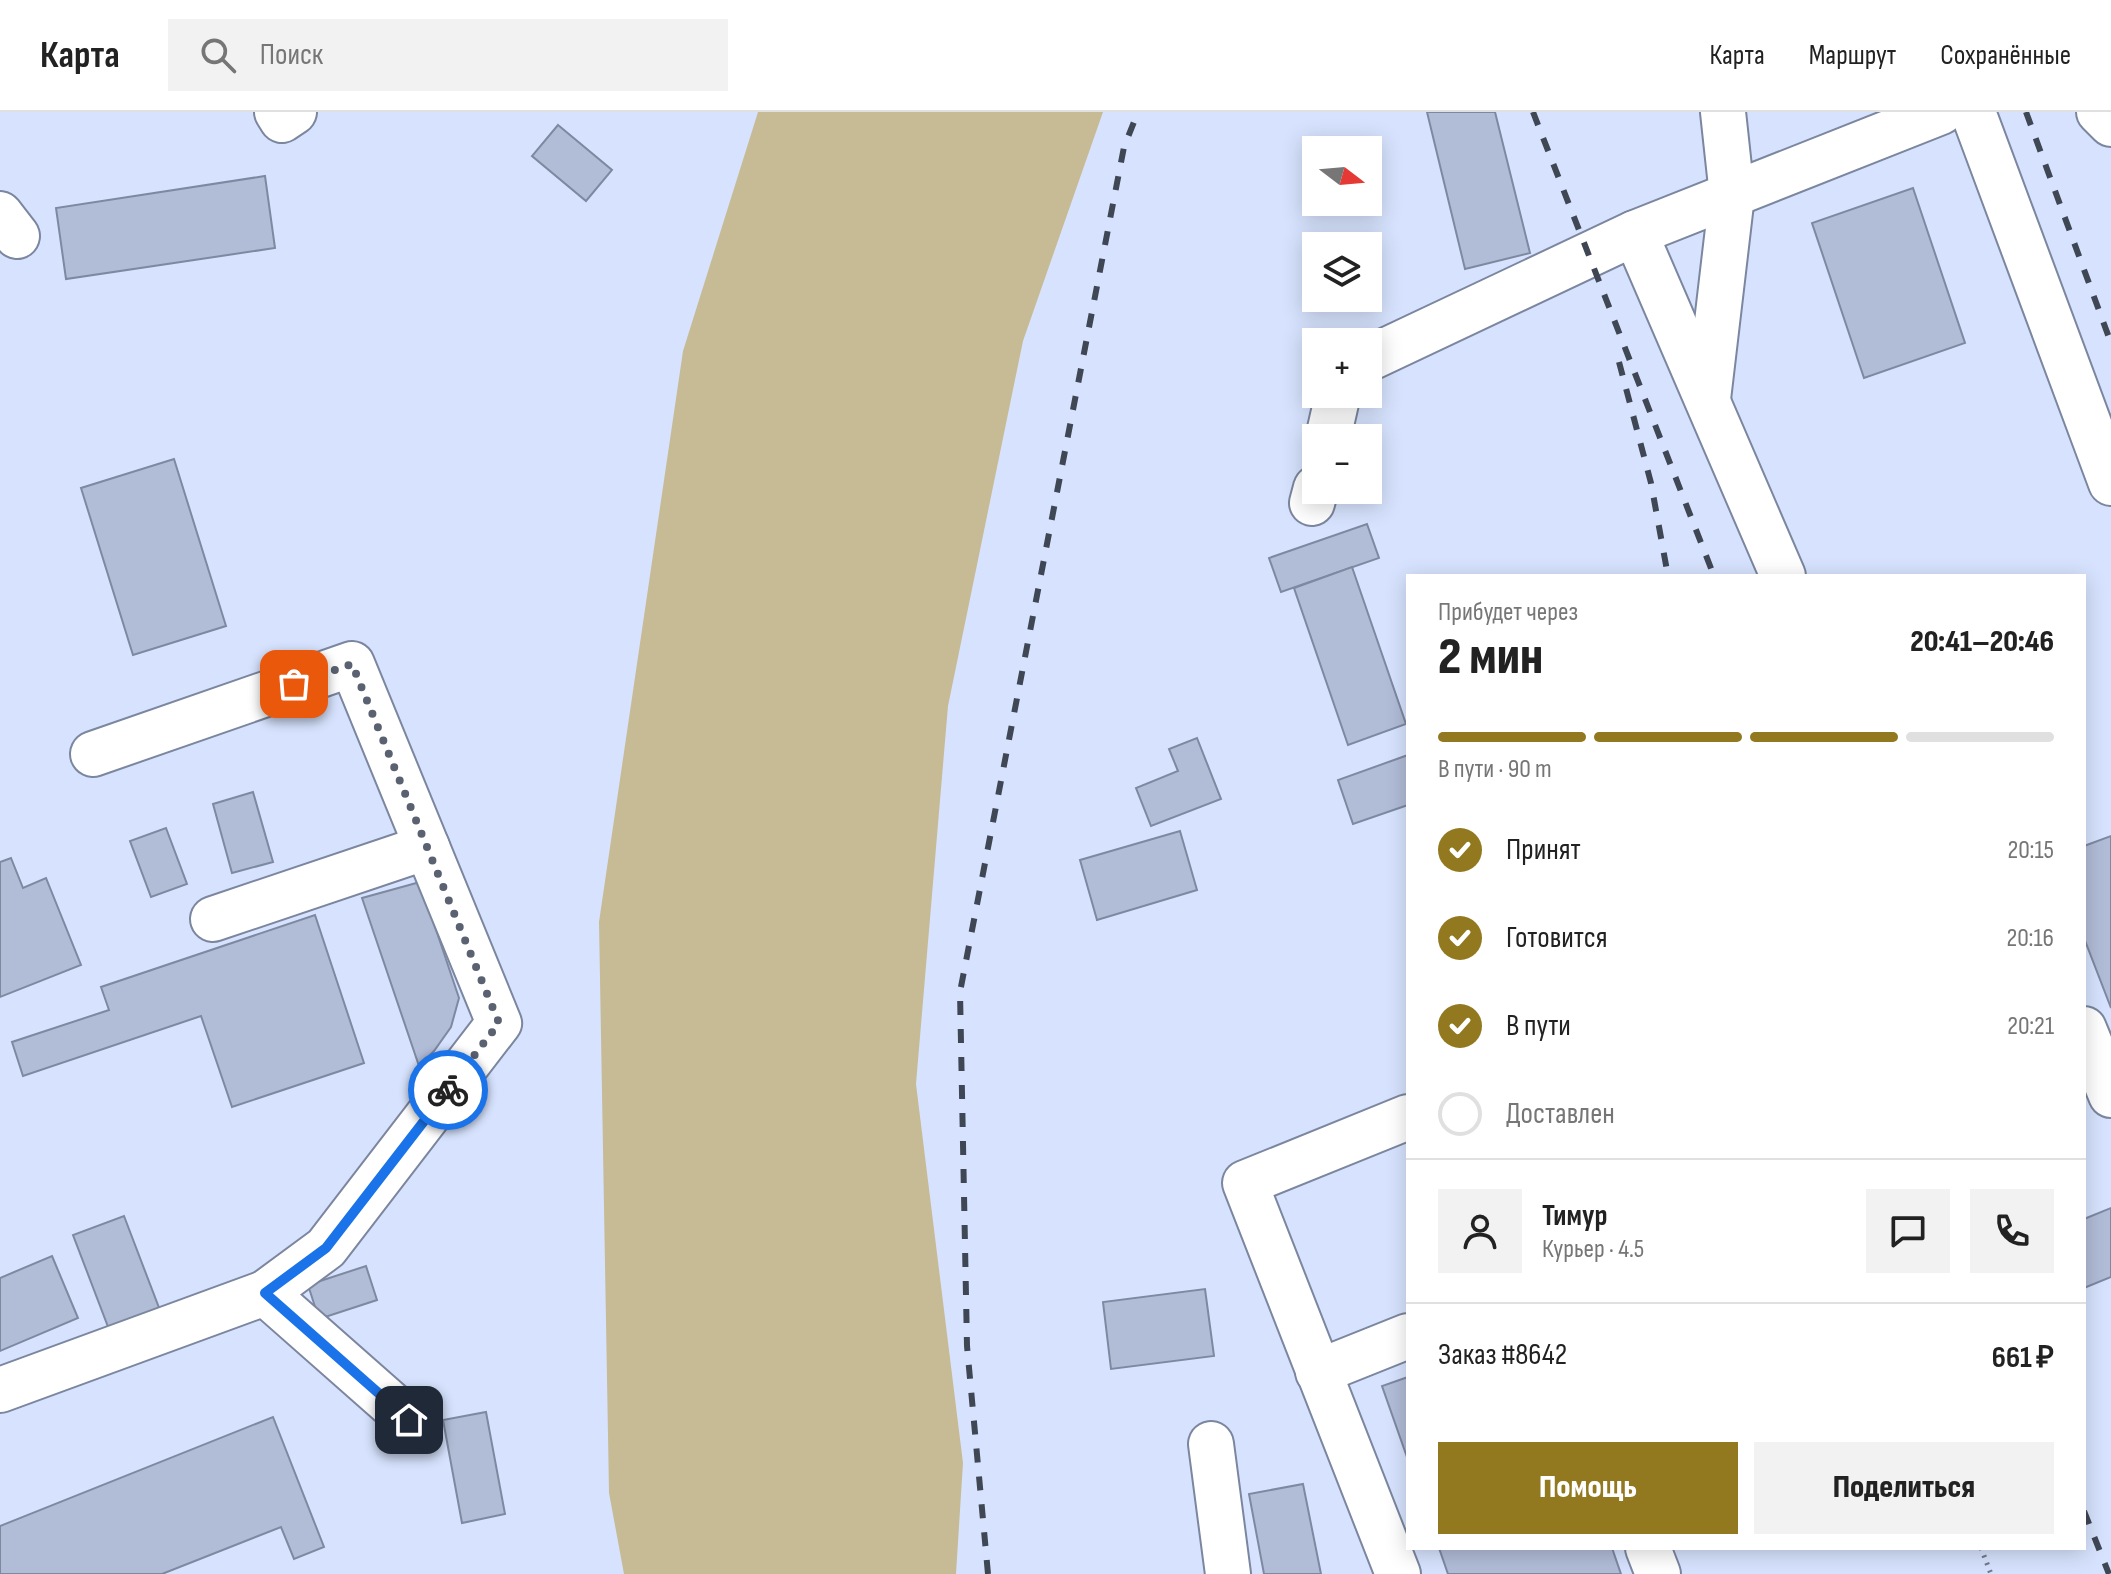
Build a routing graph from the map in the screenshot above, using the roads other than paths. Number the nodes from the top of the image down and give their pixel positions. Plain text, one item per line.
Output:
1 (277, 112) edge
2 (294, 112) edge
3 (1723, 112) edge
4 (1941, 112) edge
5 (1973, 112) edge
6 (2099, 112) edge
7 (2111, 124) edge
8 (1732, 195) junction
9 (1635, 233) junction
10 (1382, 352) edge
11 (1708, 402) junction
12 (2111, 483) edge
13 (1782, 574) edge
14 (93, 754) dead end
15 (427, 847) junction
16 (213, 919) dead end
17 (2086, 1034) edge
18 (2111, 1095) edge
19 (1406, 1118) edge
20 (265, 1293) junction
21 (1406, 1337) edge
22 (1318, 1372) junction
23 (0, 1390) edge
24 (409, 1420) dead end
25 (1211, 1444) dead end
26 (1649, 1550) edge
27 (1228, 1574) edge
28 (1398, 1574) edge
29 (1658, 1574) edge

1 - 2 street
3 - 8 street
4 - 8 street
5 - 12 street
6 - 7 street
8 - 9 street
8 - 11 street
9 - 10 street
9 - 11 street
11 - 13 street
14 - 15 street
15 - 16 street
15 - 20 street
17 - 18 street
19 - 22 street
20 - 23 street
20 - 24 street
21 - 22 street
22 - 28 street
25 - 27 street
26 - 29 street

